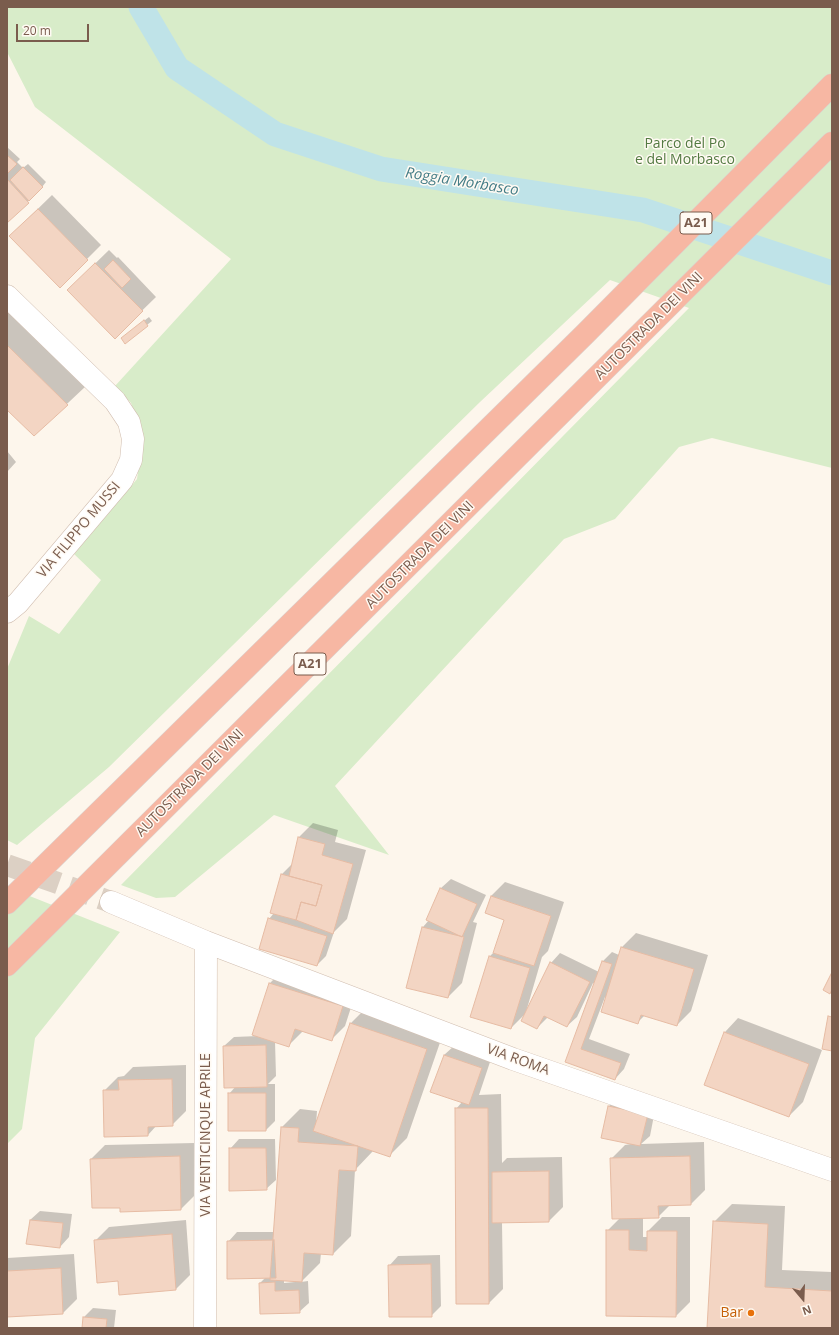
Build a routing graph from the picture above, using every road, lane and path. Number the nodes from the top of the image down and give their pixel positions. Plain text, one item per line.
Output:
1 (832, 85) edge
2 (832, 143) edge
3 (7, 296) edge
4 (7, 612) edge
5 (111, 902) tunnel mouth
6 (7, 903) edge
7 (206, 942) junction
8 (7, 965) edge
9 (832, 1170) edge
10 (205, 1328) edge

1 - 6 highway, A21
2 - 8 highway, AUTOSTRADA DEI VINI / A21
3 - 4 street, VIA FILIPPO MUSSI
5 - 7 street, VIA ROMA
7 - 9 street, VIA ROMA
7 - 10 street, VIA VENTICINQUE APRILE

